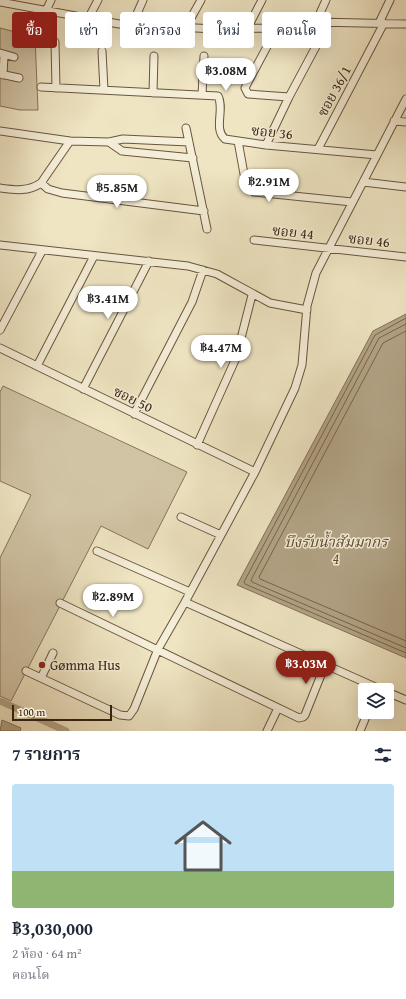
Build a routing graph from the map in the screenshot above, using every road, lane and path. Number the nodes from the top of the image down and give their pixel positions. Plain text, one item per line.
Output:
1 (51, 0) edge
2 (98, 0) edge
3 (143, 0) edge
4 (201, 0) edge
5 (262, 0) edge
6 (326, 0) edge
7 (390, 0) edge
8 (0, 2) edge
9 (46, 11) junction
10 (92, 12) edge
11 (138, 12) edge
12 (194, 12) edge
13 (321, 12) edge
14 (65, 15) edge
15 (254, 15) edge
16 (331, 22) edge
17 (382, 23) junction
18 (406, 24) edge
19 (54, 48) edge
20 (266, 48) edge
21 (315, 48) edge
22 (102, 51) dead end
23 (2, 54) edge
24 (154, 56) dead end
25 (204, 56) dead end
26 (14, 57) dead end
27 (1, 74) edge
28 (18, 78) dead end
29 (40, 87) dead end
30 (56, 88) junction
31 (104, 90) junction
32 (153, 92) junction
33 (202, 95) junction
34 (289, 97) junction
35 (406, 99) edge
36 (394, 121) junction
37 (406, 122) edge
38 (186, 128) dead end
39 (0, 131) edge
40 (70, 141) junction
41 (238, 141) junction
42 (109, 142) junction
43 (189, 142) junction
44 (266, 145) junction
45 (318, 149) junction
46 (377, 155) junction
47 (193, 158) junction
48 (363, 182) junction
49 (41, 183) junction
50 (406, 187) edge
51 (0, 188) edge
52 (352, 202) junction
53 (204, 211) junction
54 (207, 228) dead end
55 (254, 240) dead end
56 (0, 245) edge
57 (329, 249) junction
58 (42, 251) junction
59 (94, 256) junction
60 (406, 257) edge
61 (149, 261) junction
62 (203, 270) junction
63 (252, 295) junction
64 (307, 310) junction
65 (0, 330) edge
66 (0, 348) edge
67 (37, 366) junction
68 (83, 389) junction
69 (134, 414) junction
70 (197, 445) junction
71 (255, 472) junction
72 (181, 517) dead end
73 (221, 535) junction
74 (97, 551) dead end
75 (190, 592) junction
76 (185, 602) junction
77 (60, 603) dead end
78 (158, 649) junction
79 (53, 653) dead end
80 (324, 665) junction
81 (26, 671) dead end
82 (41, 678) junction
83 (364, 683) edge
84 (394, 695) edge
85 (406, 700) edge
86 (278, 708) junction
87 (365, 719) edge
88 (267, 731) edge
89 (360, 731) edge

1 - 9 street
2 - 10 street
3 - 11 street
4 - 12 street
5 - 15 street
6 - 13 street
7 - 17 street, ซอย 36/1
8 - 9 street
9 - 14 street
16 - 17 street
17 - 18 street
17 - 45 street, ซอย 36/1
19 - 30 street
20 - 34 street
21 - 34 street
22 - 31 street
23 - 26 street
23 - 27 street
24 - 32 street
25 - 33 street
27 - 28 street
29 - 30 street, ซอย 36
30 - 31 street, ซอย 36
31 - 32 street, ซอย 36
32 - 33 street, ซอย 36
33 - 41 street, ซอย 36
34 - 44 street
35 - 36 street
36 - 37 street
36 - 46 street
38 - 43 street
39 - 40 street
40 - 42 street
40 - 49 street
41 - 44 street, ซอย 36
41 - 52 street
42 - 43 street
42 - 47 street
43 - 47 street
44 - 45 street, ซอย 36
45 - 46 street, ซอย 36
46 - 48 street
47 - 53 street
48 - 50 street
48 - 52 street
49 - 51 street
49 - 53 street
52 - 57 street
53 - 54 street
55 - 57 street, ซอย 44
56 - 58 street
57 - 60 street, ซอย 46
57 - 64 street
58 - 59 street
58 - 65 street
59 - 61 street
59 - 67 street
61 - 62 street
61 - 68 street
62 - 63 street
62 - 69 street
63 - 64 street
63 - 70 street
64 - 71 street
66 - 67 street, ซอย 50
67 - 68 street, ซอย 50
68 - 69 street, ซอย 50
69 - 70 street, ซอย 50
70 - 71 street, ซอย 50
71 - 73 street
72 - 73 street
73 - 75 street
74 - 75 street
75 - 76 street
76 - 78 street
76 - 80 street
77 - 78 street
78 - 82 street
78 - 86 street
79 - 82 street
80 - 83 street
80 - 86 street
81 - 82 street
84 - 85 street
86 - 88 street
87 - 89 street

